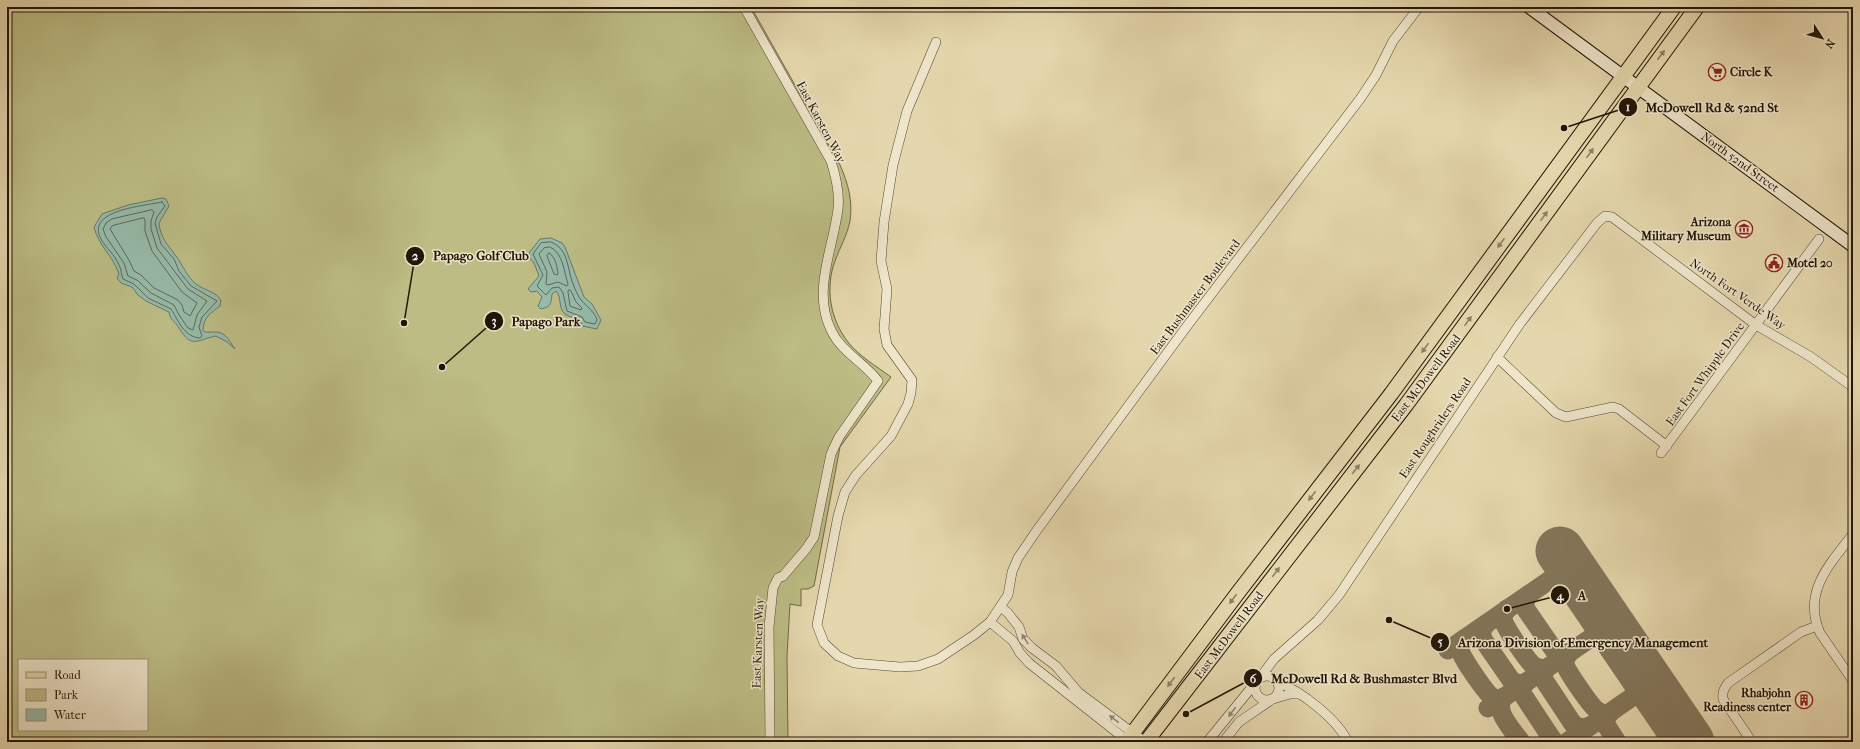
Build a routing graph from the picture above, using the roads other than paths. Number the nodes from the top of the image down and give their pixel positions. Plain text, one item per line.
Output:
1 (744, 7) edge
2 (1419, 7) edge
3 (1529, 7) edge
4 (1674, 7) edge
5 (1697, 7) edge
6 (936, 42) dead end
7 (1623, 75) junction
8 (1638, 86) junction
9 (1612, 217) joint
10 (1819, 239) dead end
11 (1853, 246) edge
12 (1756, 325) junction
13 (1497, 357) junction
14 (1853, 386) edge
15 (1853, 534) edge
16 (1001, 607) junction
17 (990, 622) junction
18 (1817, 626) junction
19 (1278, 656) junction
20 (1258, 680) junction
21 (1853, 681) edge
22 (1277, 682) junction
23 (1300, 694) junction
24 (1273, 699) junction
25 (1129, 739) edge
26 (770, 742) edge
27 (1146, 742) edge
28 (1207, 742) edge
29 (1223, 742) edge
30 (1348, 742) edge
31 (1752, 742) edge

1 - 26 street, East Karsten Way
2 - 16 street, East Bushmaster Boulevard
3 - 7 main road, North 52nd Street
4 - 7 main road, East McDowell Road
8 -> 5 main road, East McDowell Road
6 - 17 street, East Bushmaster Boulevard
7 - 8 main road, North 52nd Street
7 -> 25 main road, East McDowell Road
8 - 11 main road, North 52nd Street
27 -> 8 main road, East McDowell Road
9 - 12 street, North Fort Verde Way
9 - 13 street, East Roughriders Road
10 - 12 street, East Fort Whipple Drive
12 - 13 street, East Fort Whipple Drive
12 - 14 street, North Fort Verde Way
13 - 19 street, East Roughriders Road
15 - 18 street
16 - 17 street, East Bushmaster Boulevard
25 -> 16 street
17 - 25 street
18 - 21 street
18 - 31 street
19 - 20 street, East Roughriders Road
19 - 22 street
20 - 22 street
20 - 24 street
20 -> 28 street
22 - 23 street
22 - 24 street
23 - 24 street
23 - 30 street
24 - 29 street
25 - 27 street

